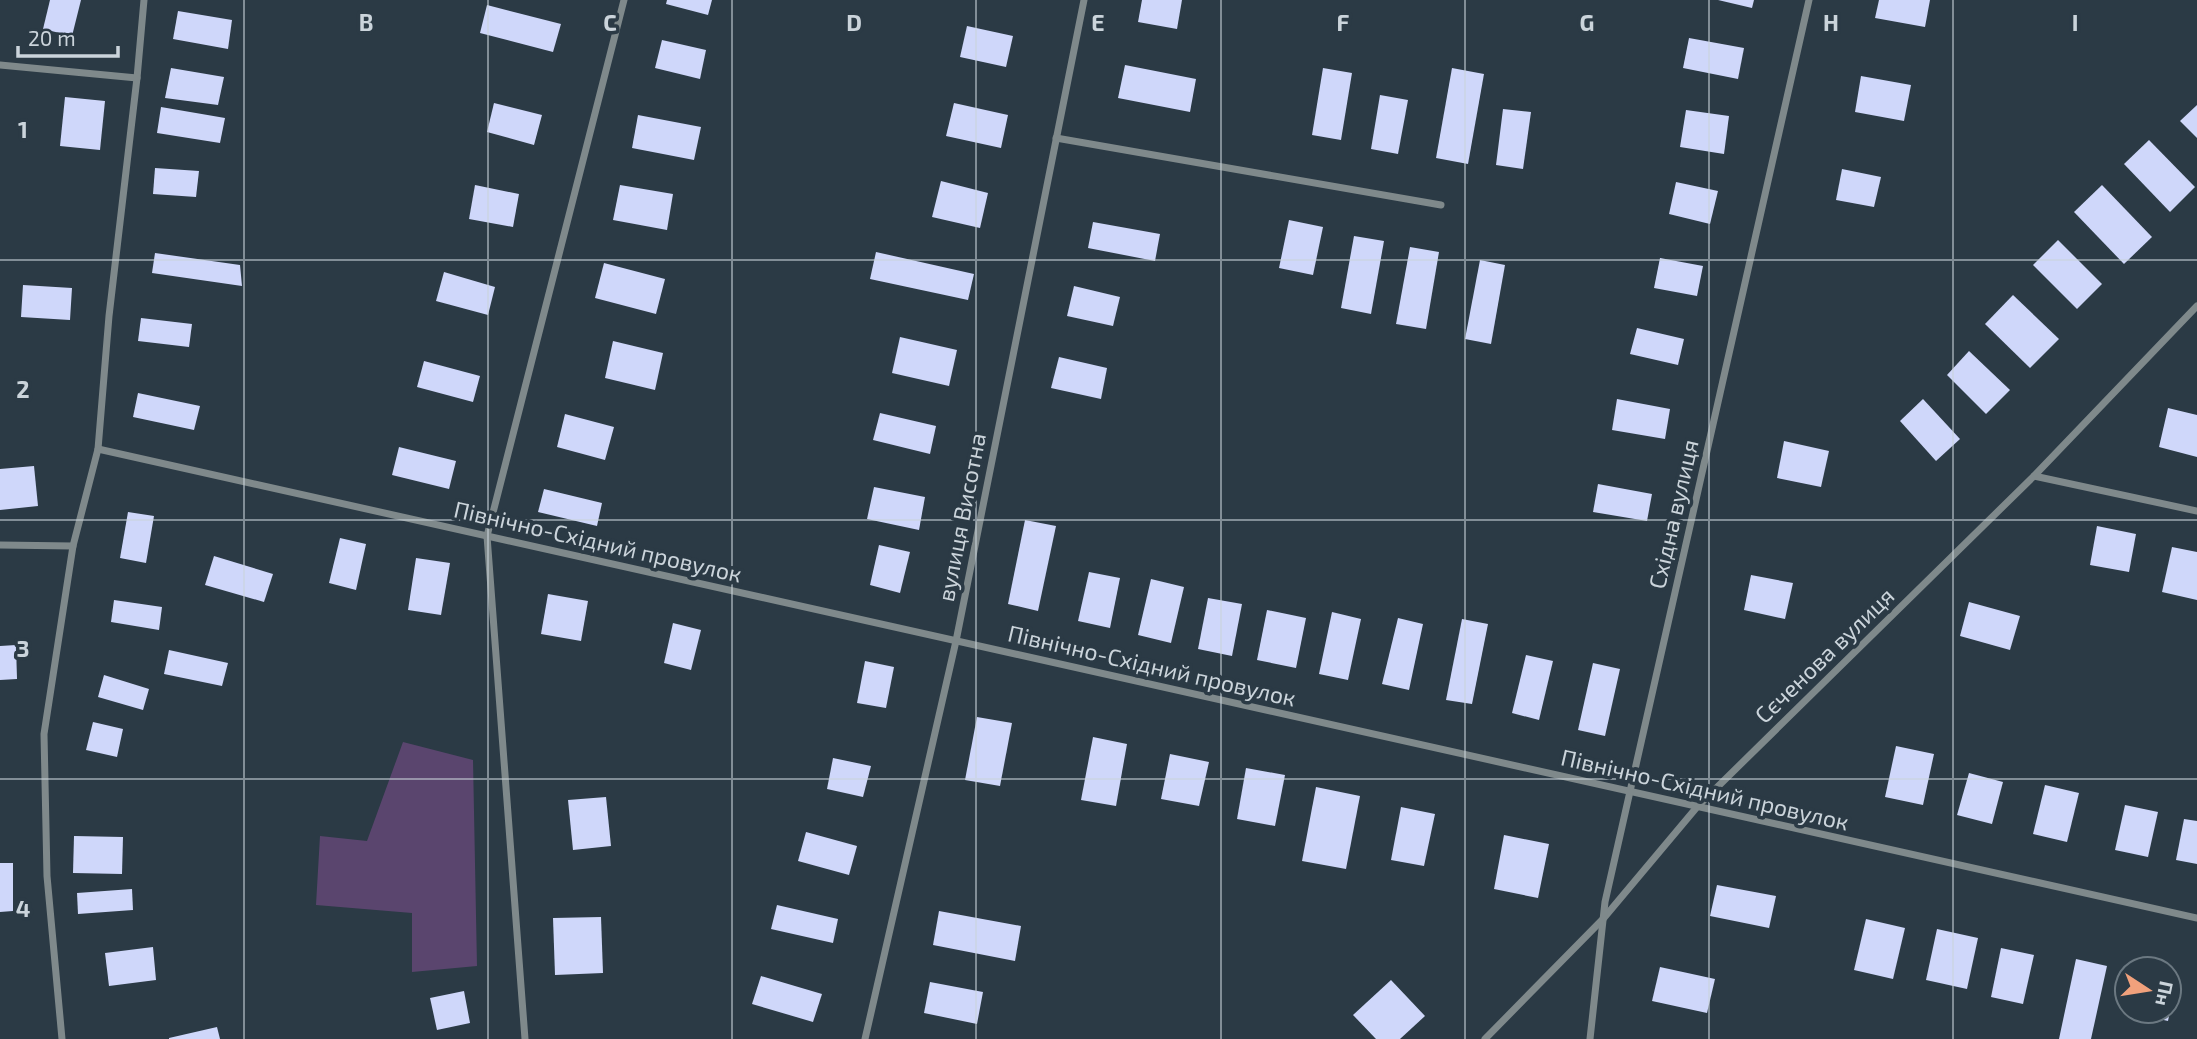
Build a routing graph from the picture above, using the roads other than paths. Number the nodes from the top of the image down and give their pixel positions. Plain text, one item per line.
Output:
1 (144, 0) edge
2 (624, 0) edge
3 (1084, 0) edge
4 (1809, 0) edge
5 (0, 65) edge
6 (137, 78) junction
7 (1056, 138) junction
8 (1441, 205) dead end
9 (2197, 306) edge
10 (98, 449) junction
11 (2034, 476) junction
12 (2197, 511) edge
13 (487, 536) junction
14 (0, 545) edge
15 (73, 547) junction
16 (956, 641) junction
17 (1630, 792) junction
18 (1697, 807) junction
19 (2197, 918) edge
20 (1603, 919) junction
21 (62, 1039) edge
22 (525, 1039) edge
23 (865, 1039) edge
24 (1485, 1039) edge
25 (1590, 1039) edge

1 - 6 street
2 - 13 street
3 - 7 street, вулиця Висотна
4 - 17 street, Східна вулиця
5 - 6 street
6 - 10 street
7 - 8 street
7 - 16 street, вулиця Висотна
9 - 11 street, Сєченова вулиця
10 - 13 street, Північно-Східний провулок
10 - 15 street
11 - 12 street
11 - 18 street, Сєченова вулиця
13 - 16 street, Північно-Східний провулок
13 - 22 street
14 - 15 street
15 - 21 street
16 - 17 street, Північно-Східний провулок
16 - 23 street, вулиця Висотна
17 - 18 street, Північно-Східний провулок
17 - 20 street, Східна вулиця
18 - 19 street, Північно-Східний провулок
18 - 20 street, Сєченова вулиця
20 - 24 street, Сєченова вулиця
20 - 25 street, Східна вулиця

